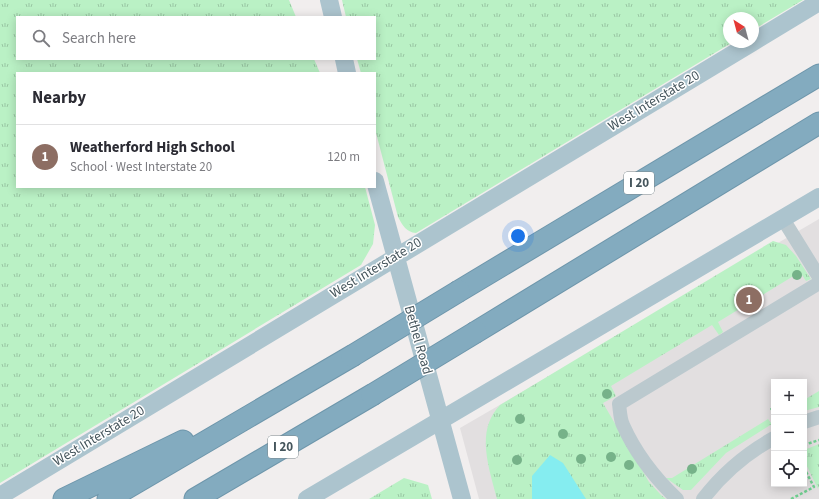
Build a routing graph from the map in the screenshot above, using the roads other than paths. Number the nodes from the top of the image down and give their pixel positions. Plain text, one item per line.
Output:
1 (328, 0) edge
2 (819, 2) edge
3 (333, 16) edge
4 (759, 38) edge
5 (743, 48) edge
6 (344, 60) edge
7 (347, 72) edge
8 (819, 75) edge
9 (819, 123) edge
10 (376, 185) edge
11 (819, 198) edge
12 (783, 219) junction
13 (395, 257) junction
14 (819, 277) edge
15 (819, 283) edge
16 (819, 417) edge
17 (441, 419) junction
18 (807, 421) edge
19 (221, 432) junction
20 (771, 440) edge
21 (0, 496) edge
22 (64, 499) edge
23 (108, 499) edge
24 (195, 499) edge
25 (308, 499) edge
26 (462, 499) edge
27 (678, 499) edge
28 (703, 499) edge

1 - 3 main road
2 - 4 main road, West Interstate 20
5 - 13 main road, West Interstate 20
6 - 7 main road
8 - 19 highway, I 20, bridge
9 - 24 highway, I 20, bridge
10 - 13 main road, Bethel Road
11 - 12 main road
12 - 14 street
12 - 17 main road
13 - 17 main road, Bethel Road
13 - 21 main road, West Interstate 20
15 - 27 street
16 - 18 street
17 - 25 main road
17 - 26 main road, Bethel Road
19 - 22 highway
19 - 23 highway, I 20
20 - 28 street

